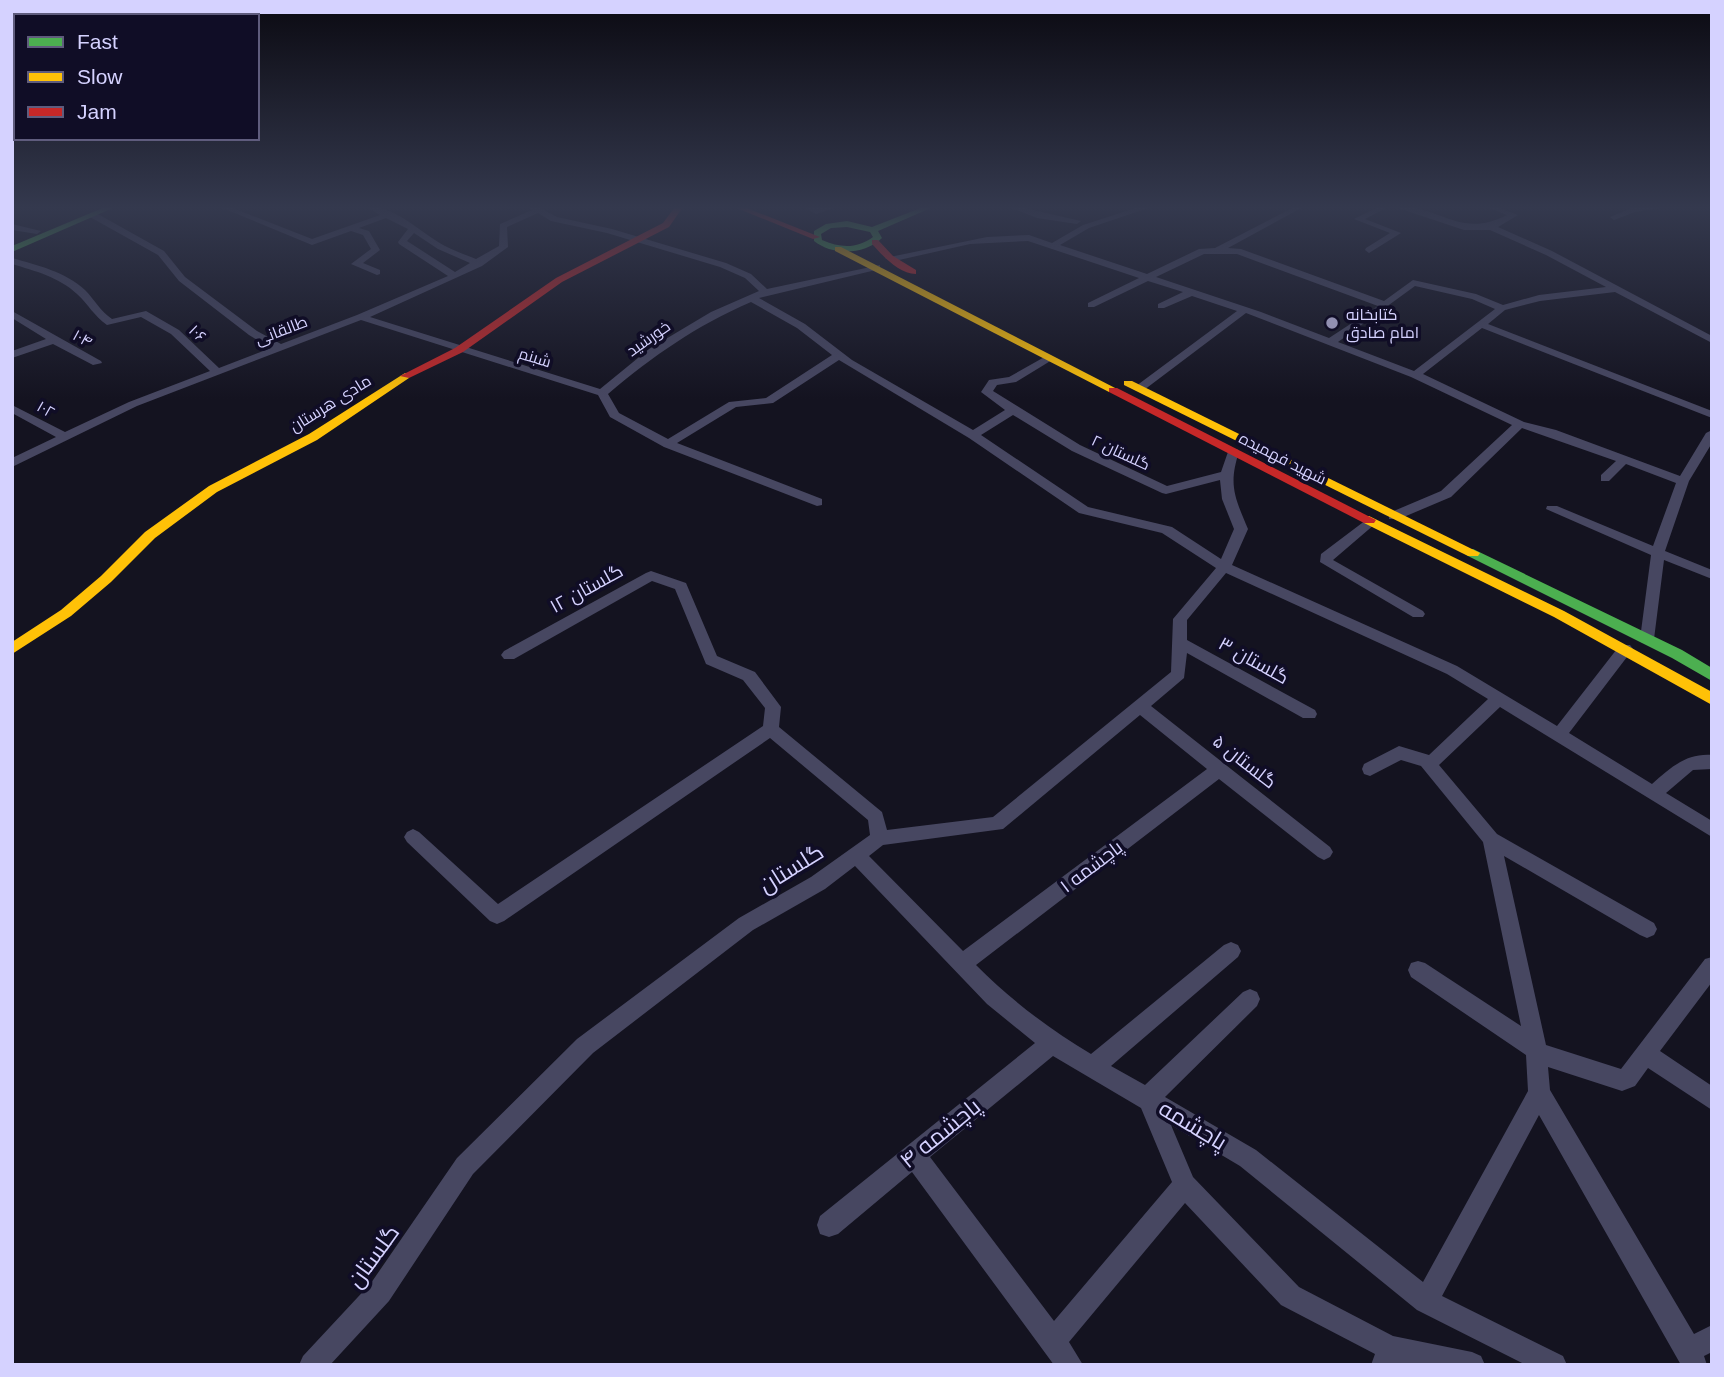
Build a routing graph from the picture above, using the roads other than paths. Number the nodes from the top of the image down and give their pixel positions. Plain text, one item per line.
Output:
1 (39, 271) edge
2 (176, 271) edge
3 (448, 271) edge
4 (464, 271) edge
5 (576, 271) edge
6 (737, 271) edge
7 (847, 271) edge
8 (897, 271) edge
9 (902, 271) edge
10 (1132, 271) edge
11 (1157, 271) edge
12 (1294, 271) edge
13 (1584, 271) edge
14 (455, 276) junction
15 (1147, 276) junction
16 (1618, 289) junction
17 (765, 292) junction
18 (1192, 292) junction
19 (752, 298) junction
20 (1385, 304) junction
21 (1091, 305) dead end
22 (1161, 306) dead end
23 (1502, 308) junction
24 (1244, 310) junction
25 (988, 313) junction
26 (12, 314) edge
27 (361, 317) junction
28 (972, 319) junction
29 (1011, 324) junction
30 (1480, 324) junction
31 (995, 331) junction
32 (54, 340) junction
33 (1712, 340) edge
34 (1330, 342) junction
35 (280, 348) junction
36 (459, 350) junction
37 (12, 355) edge
38 (839, 355) junction
39 (1048, 358) junction
40 (97, 363) dead end
41 (217, 372) junction
42 (1415, 375) junction
43 (1140, 388) junction
44 (602, 393) junction
45 (12, 408) edge
46 (1013, 410) junction
47 (1712, 415) edge
48 (1520, 424) junction
49 (1712, 433) edge
50 (973, 435) junction
51 (65, 438) junction
52 (668, 444) junction
53 (1233, 452) junction
54 (1697, 454) junction
55 (1712, 459) edge
56 (1623, 461) junction
57 (12, 463) edge
58 (1224, 475) junction
59 (1605, 478) dead end
60 (1683, 481) junction
61 (817, 502) dead end
62 (1552, 509) dead end
63 (1394, 516) junction
64 (1370, 521) junction
65 (1658, 551) junction
66 (1224, 568) junction
67 (1712, 575) edge
68 (1418, 614) dead end
69 (1647, 639) junction
70 (1179, 642) junction
71 (12, 649) edge
72 (1625, 649) junction
73 (509, 655) dead end
74 (1712, 675) edge
75 (1499, 698) junction
76 (1712, 699) edge
77 (1139, 705) junction
78 (1309, 714) dead end
79 (771, 729) junction
80 (1559, 735) junction
81 (1431, 762) junction
82 (1712, 762) edge
83 (1221, 768) junction
84 (1370, 769) dead end
85 (1653, 794) junction
86 (1712, 830) edge
87 (413, 837) dead end
88 (879, 838) junction
89 (1491, 839) junction
90 (1324, 852) dead end
91 (856, 855) junction
92 (1647, 929) dead end
93 (1231, 951) dead end
94 (962, 964) junction
95 (1712, 966) edge
96 (1419, 970) dead end
97 (1250, 999) dead end
98 (1052, 1043) junction
99 (1536, 1051) junction
100 (1647, 1055) junction
101 (1094, 1066) junction
102 (1539, 1093) junction
103 (1148, 1098) junction
104 (1712, 1098) edge
105 (913, 1154) junction
106 (1185, 1185) junction
107 (829, 1224) dead end
108 (1426, 1301) junction
109 (1053, 1342) junction
110 (1698, 1351) edge
111 (1387, 1356) edge
112 (1545, 1363) edge
113 (312, 1365) edge
114 (1070, 1365) edge
115 (1472, 1365) edge

1 - 41 street, ۱۰۶
2 - 35 street
3 - 14 street
4 - 14 street, طالقانی
5 - 36 main road, مادی هرستان
6 - 17 street, طالقانی
7 - 17 street, خورشید
8 - 28 main road, شهید فهمیده
9 - 25 main road, شهید فهمیده
10 - 15 street, خورشید
11 - 15 street
12 - 20 street
13 - 16 street
14 - 27 street, طالقانی
15 - 18 street, خورشید
15 - 21 street
16 - 23 street
16 - 33 street
17 - 19 street, خورشید
18 - 22 street
18 - 24 street, خورشید
19 - 38 street
19 - 44 street, خورشید
20 - 23 street
20 - 34 street
23 - 30 street
24 - 34 street, خورشید
24 - 43 street
25 - 28 main road
25 - 29 main road, شهید فهمیده
26 - 32 street, ۱۰۴
27 - 35 street, طالقانی
27 - 36 street, شبنم
28 - 31 main road, شهید فهمیده
29 - 31 main road
29 - 43 main road, شهید فهمیده
30 - 42 street
30 - 47 street
31 - 39 main road, شهید فهمیده
32 - 37 street, ۱۰۴
32 - 40 street, ۱۰۴
34 - 42 street, خورشید
35 - 41 street, طالقانی
36 - 44 street, شبنم
36 - 71 main road, مادی هرستان
38 - 50 street
38 - 52 street
39 - 46 street, گلستان ۲
39 - 53 main road, شهید فهمیده
41 - 51 street, طالقانی
42 - 48 street, خورشید
43 - 63 main road, شهید فهمیده
44 - 52 street
45 - 51 street, ۱۰۲
46 - 50 street
46 - 58 street, گلستان ۲
48 - 56 street, خورشید
48 - 63 street
49 - 54 street
50 - 66 street
51 - 57 street, طالقانی
52 - 61 street
53 - 58 street
53 - 64 main road, شهید فهمیده
54 - 55 street
54 - 60 street
56 - 59 street
56 - 60 street, خورشید
58 - 66 street, گلستان
60 - 65 street
62 - 65 street
63 - 69 main road, شهید فهمیده
64 - 68 street
64 - 72 main road, شهید فهمیده
65 - 67 street
65 - 69 street
66 - 70 street, گلستان
66 - 75 street
69 - 74 main road, شهید فهمیده
70 - 77 street, گلستان
70 - 78 street, گلستان ۳
72 - 76 main road, شهید فهمیده
72 - 80 street
73 - 79 street, گلستان ۱۲
75 - 80 street
75 - 81 street
77 - 83 street, گلستان ۵
77 - 88 street, گلستان
79 - 87 street
79 - 88 street
80 - 85 street
81 - 84 street
81 - 89 street
82 - 85 street
83 - 90 street, گلستان ۵
83 - 94 street, پاچشمه ۱
85 - 86 street
88 - 91 street, گلستان
89 - 92 street
89 - 99 street
91 - 94 street, پاچشمه
91 - 113 street, گلستان
93 - 101 street
94 - 98 street, پاچشمه
95 - 100 street
96 - 99 street
97 - 103 street
98 - 101 street, پاچشمه
98 - 105 street, پاچشمه ۴
99 - 100 street
99 - 102 street
100 - 104 street
101 - 103 street, پاچشمه
102 - 108 street
102 - 110 street
103 - 106 street
103 - 108 street, پاچشمه
105 - 107 street, پاچشمه ۴
105 - 109 street
106 - 109 street
106 - 111 street
108 - 112 street, پاچشمه
109 - 114 street
111 - 115 street

